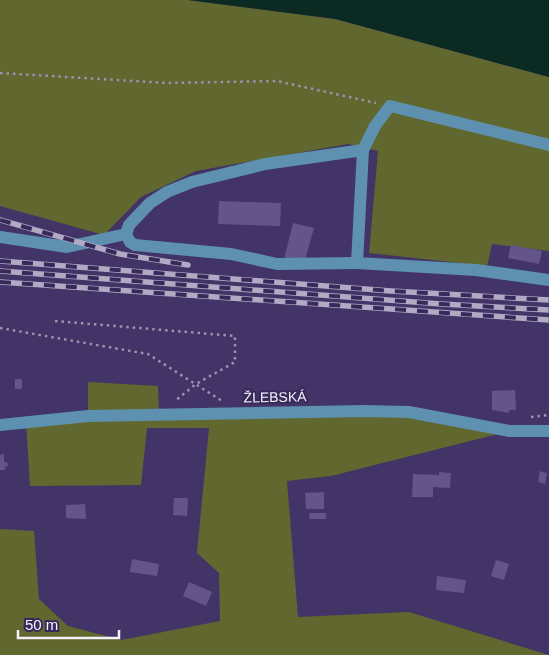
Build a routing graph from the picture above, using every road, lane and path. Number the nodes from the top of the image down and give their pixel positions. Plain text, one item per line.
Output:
1 (0, 73) edge
2 (390, 106) junction
3 (549, 145) edge
4 (363, 150) junction
5 (126, 234) junction
6 (0, 236) edge
7 (357, 263) junction
8 (549, 280) edge
9 (55, 321) dead end
10 (0, 328) edge
11 (196, 384) junction
12 (235, 413) junction
13 (159, 414) junction
14 (0, 425) edge
15 (549, 431) edge

1 - 2 path
2 - 3 street
2 - 4 street
4 - 5 street
4 - 7 street
5 - 6 street
5 - 7 street
7 - 8 street
9 - 11 path
10 - 11 path
11 - 12 path
11 - 13 path
12 - 13 street, ŽLEBSKÁ
12 - 15 street, ŽLEBSKÁ
13 - 14 street, ŽLEBSKÁ

